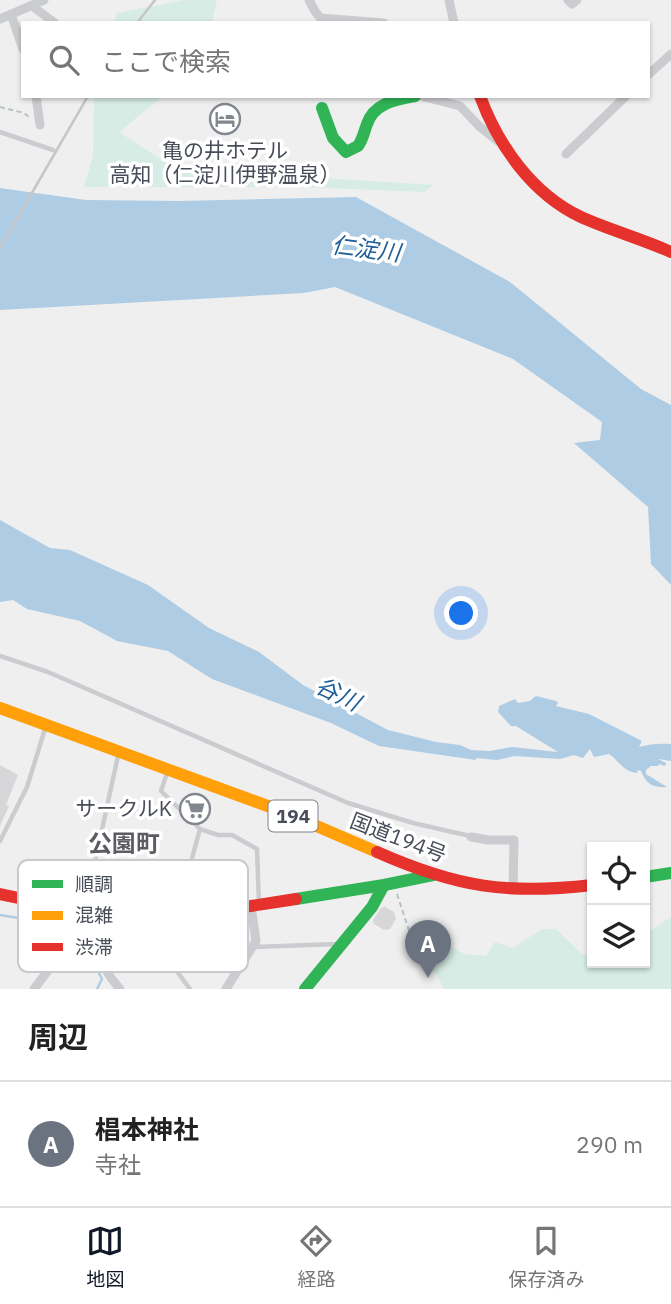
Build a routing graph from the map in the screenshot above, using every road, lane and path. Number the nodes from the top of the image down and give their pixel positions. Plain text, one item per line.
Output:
1 (44, 0) edge
2 (309, 0) edge
3 (449, 0) edge
4 (568, 0) edge
5 (577, 0) edge
6 (32, 6) junction
7 (11, 14) junction
8 (0, 19) edge
9 (52, 21) edge
10 (359, 21) edge
11 (454, 21) edge
12 (21, 43) edge
13 (671, 54) edge
14 (650, 73) edge
15 (36, 98) edge
16 (407, 98) edge
17 (430, 98) edge
18 (481, 98) edge
19 (624, 98) edge
20 (0, 107) edge
21 (322, 108) dead end
22 (40, 125) joint
23 (0, 132) edge
24 (504, 146) junction
25 (52, 149) dead end
26 (566, 154) dead end
27 (671, 252) edge
28 (0, 656) edge
29 (0, 708) edge
30 (46, 725) junction
31 (119, 751) junction
32 (169, 769) junction
33 (200, 829) junction
34 (471, 836) joint
35 (0, 841) edge
36 (95, 860) edge
37 (191, 860) edge
38 (671, 873) edge
39 (437, 875) junction
40 (650, 876) edge
41 (389, 884) junction
42 (587, 886) edge
43 (513, 890) junction
44 (0, 894) edge
45 (18, 898) edge
46 (255, 906) junction
47 (248, 907) edge
48 (342, 944) junction
49 (252, 947) junction
50 (248, 953) edge
51 (418, 958) dead end
52 (48, 972) edge
53 (108, 972) edge
54 (177, 972) edge
55 (237, 972) edge
56 (34, 989) edge
57 (120, 989) edge
58 (190, 989) edge
59 (226, 989) edge
60 (305, 989) edge

1 - 6 street
2 - 10 street
3 - 11 street
4 - 5 street
6 - 7 street
6 - 9 street
7 - 8 street
7 - 12 street
13 - 14 street
15 - 22 street
16 - 21 main road
17 - 24 street
18 - 24 main road
19 - 26 street
20 - 22 path
23 - 25 lane
24 - 27 main road
28 - 34 lane
29 - 30 main road, 国道194号 / 194
30 - 31 main road, 国道194号 / 194
30 - 35 lane
31 - 32 main road, 国道194号 / 194
31 - 36 lane
32 - 33 lane
32 - 39 main road, 国道194号 / 194
33 - 37 lane
33 - 46 lane
34 - 43 street
38 - 40 main road
39 - 41 main road
39 - 43 main road, 国道194号 / 194
41 - 46 main road
41 - 48 main road
41 - 51 path
42 - 43 main road, 国道194号 / 194
44 - 45 main road
46 - 47 main road
46 - 49 street
48 - 49 lane
48 - 60 main road
49 - 50 street
52 - 56 street
53 - 57 street
54 - 58 lane
55 - 59 street

